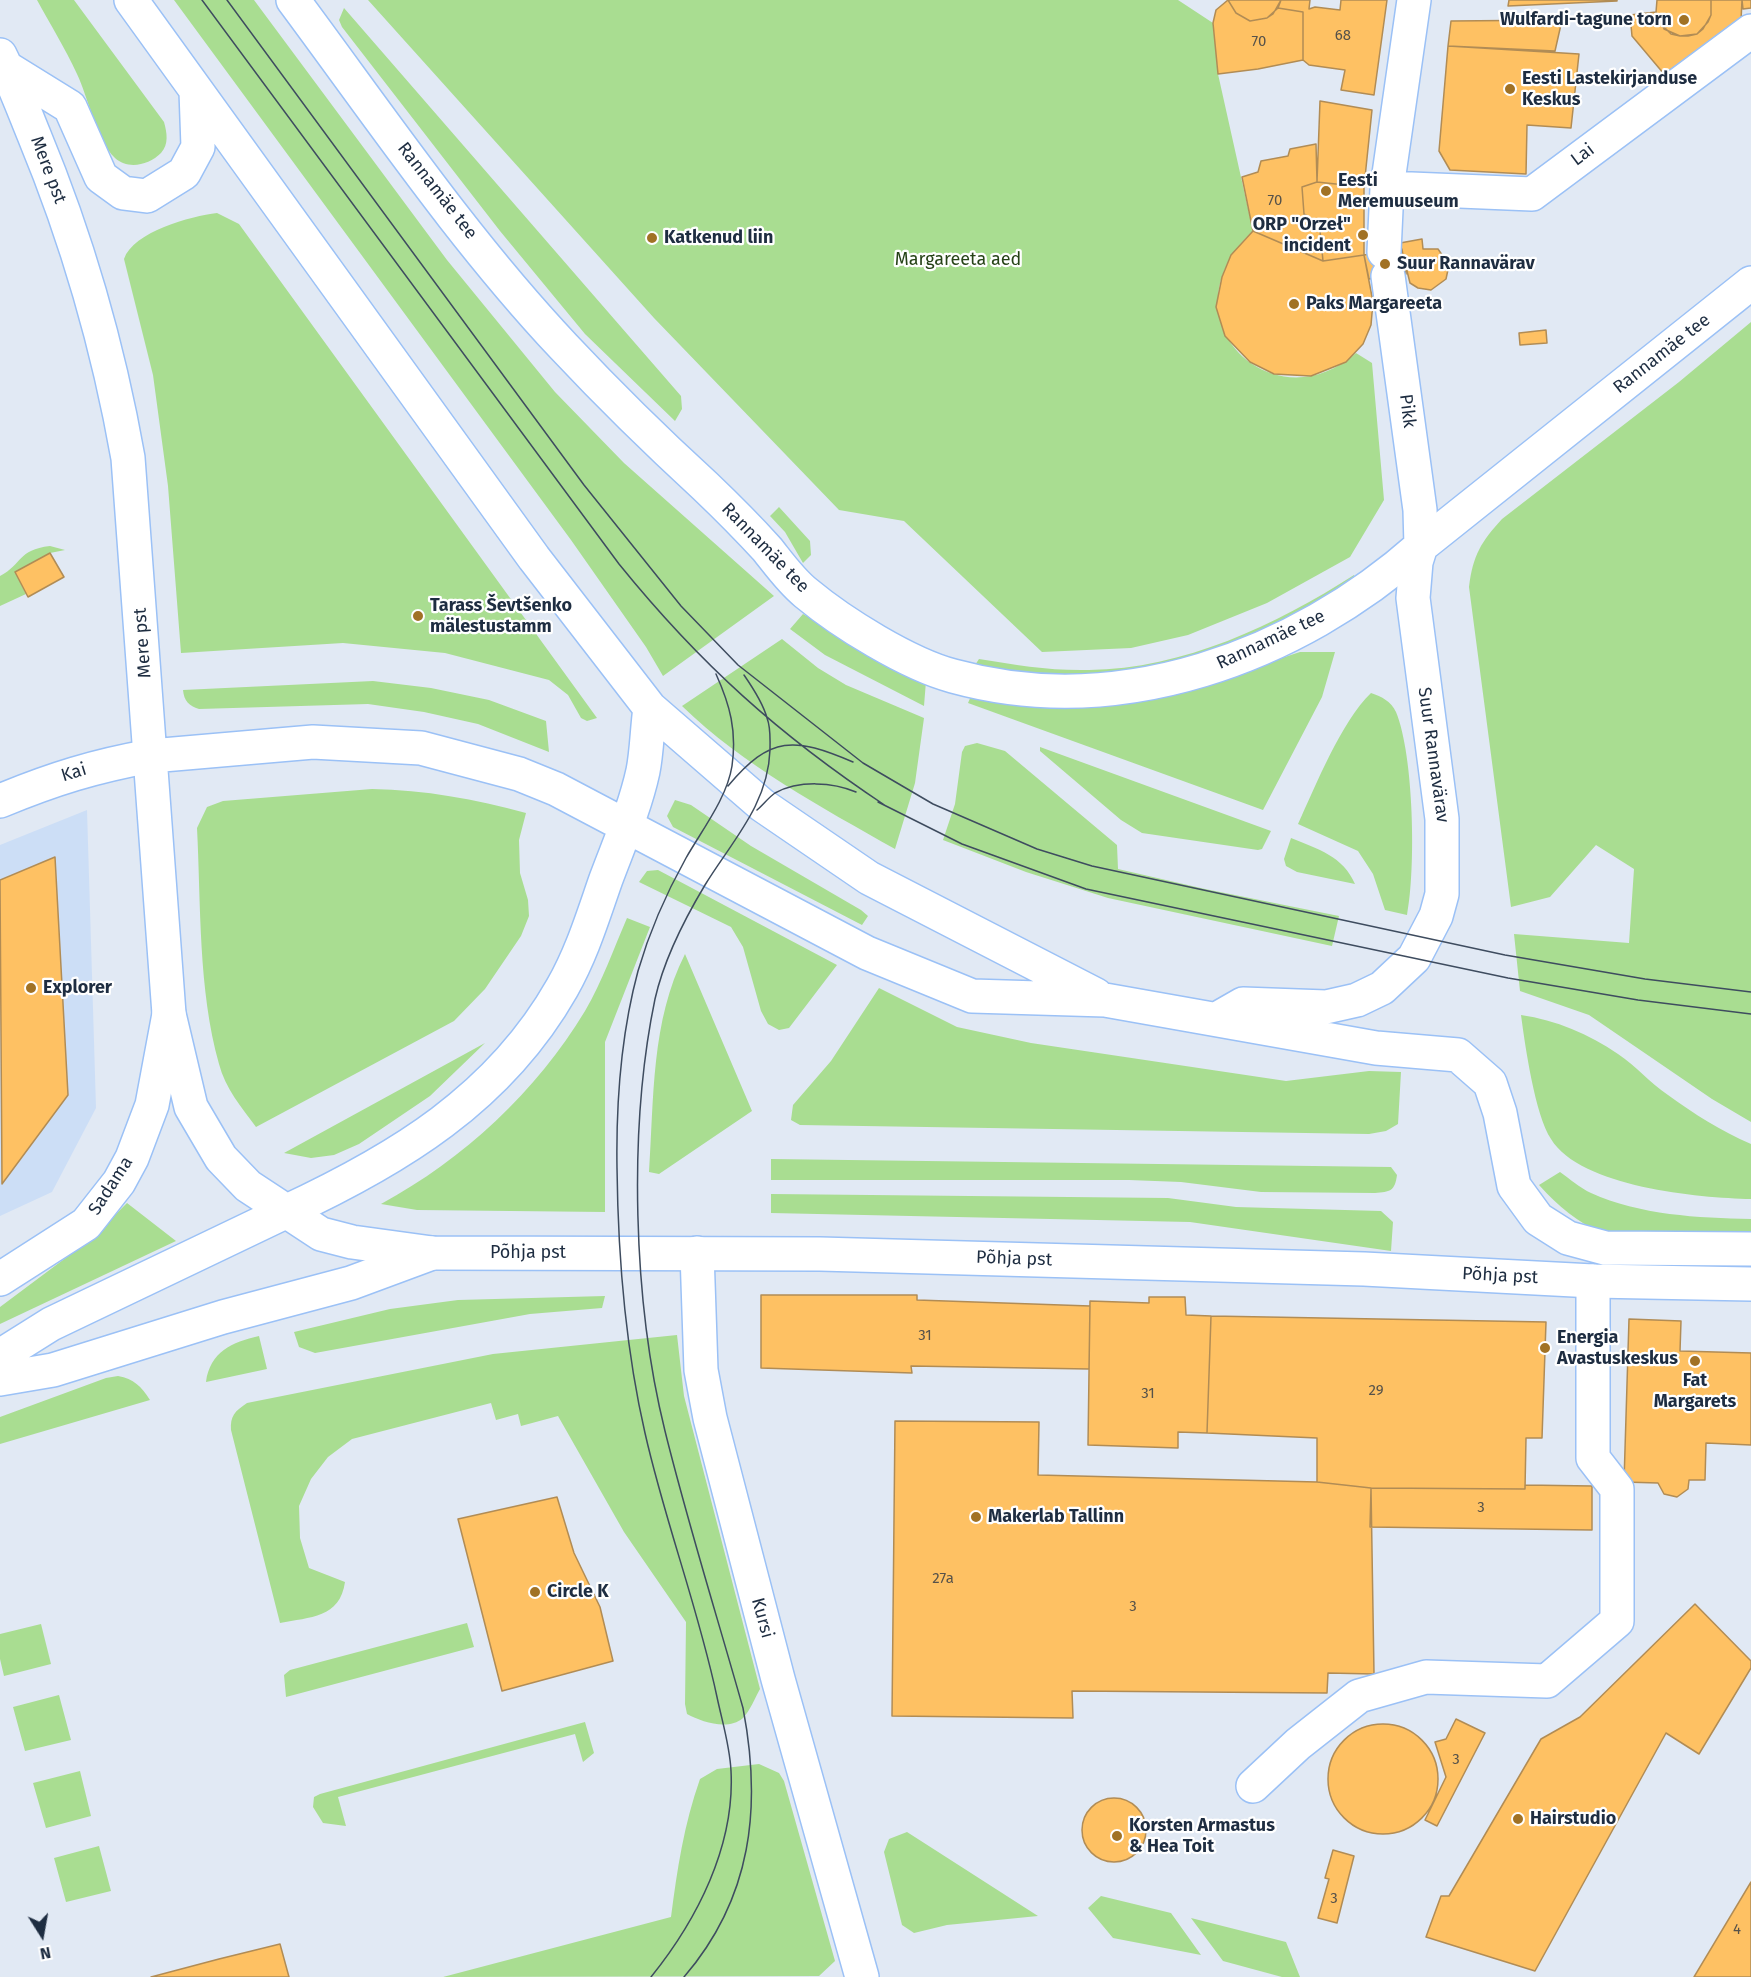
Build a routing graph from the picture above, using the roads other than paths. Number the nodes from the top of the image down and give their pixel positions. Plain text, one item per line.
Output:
1 (131, 0) edge
2 (294, 0) edge
3 (1414, 0) edge
4 (1751, 31) edge
5 (3, 62) edge
6 (196, 91) junction
7 (1387, 188) junction
8 (1751, 283) edge
9 (1421, 546) junction
10 (650, 708) junction
11 (151, 756) junction
12 (0, 801) edge
13 (626, 825) junction
14 (1105, 1000) junction
15 (169, 1014) junction
16 (1213, 1021) junction
17 (285, 1212) junction
18 (1751, 1249) edge
19 (432, 1253) junction
20 (697, 1253) junction
21 (0, 1279) edge
22 (1593, 1281) junction
23 (1751, 1284) edge
24 (0, 1356) edge
25 (0, 1379) edge
26 (1253, 1786) dead end
27 (862, 1977) edge

1 - 6 main road
2 - 9 main road, Rannamäe tee
3 - 7 main road, Pikk
4 - 7 main road, Lai
5 - 6 main road
5 - 11 main road, Mere pst
6 - 10 main road
7 - 9 main road, Pikk
8 - 9 main road, Rannamäe tee
9 - 16 main road, Suur Rannavärav
10 - 13 main road
10 - 14 main road
11 - 12 main road, Kai
11 - 13 main road, Kai
11 - 15 main road, Mere pst
13 - 14 main road, Kai
13 - 17 main road
14 - 16 main road
15 - 17 main road, Mere pst
15 - 21 main road, Sadama
16 - 18 main road
17 - 19 main road, Põhja pst
17 - 24 main road
19 - 20 main road, Põhja pst
19 - 25 main road
20 - 22 main road, Põhja pst
20 - 27 main road, Kursi
22 - 23 main road, Põhja pst
22 - 26 main road

